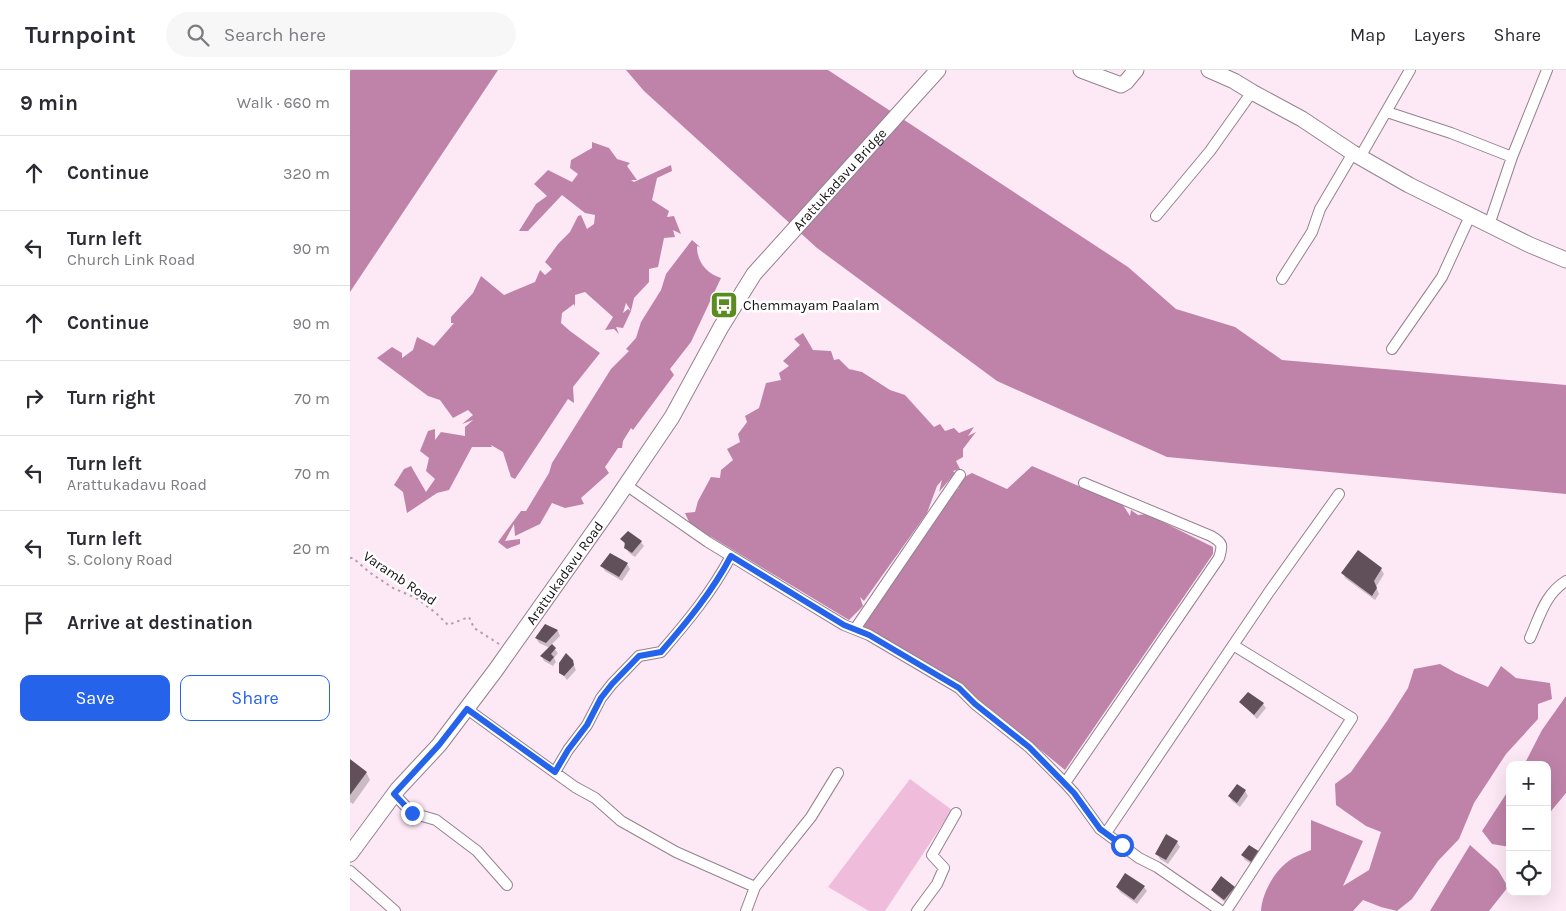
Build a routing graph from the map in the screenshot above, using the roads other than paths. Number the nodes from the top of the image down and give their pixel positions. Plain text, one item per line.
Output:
1 (938, 70) edge
2 (1081, 70) edge
3 (1136, 70) edge
4 (1209, 70) edge
5 (1410, 70) edge
6 (1547, 70) edge
7 (1252, 92) junction
8 (1387, 112) junction
9 (1357, 155) junction
10 (1512, 157) junction
11 (1156, 216) dead end
12 (1470, 216) junction
13 (1489, 225) junction
14 (1566, 260) edge
15 (754, 274) joint
16 (1282, 279) dead end
17 (1392, 349) dead end
18 (960, 475) dead end
19 (1084, 483) dead end
20 (626, 485) junction
21 (1339, 494) dead end
22 (731, 556) junction
23 (1566, 581) edge
24 (855, 629) junction
25 (1530, 638) dead end
26 (1233, 645) junction
27 (467, 709) junction
28 (555, 772) junction
29 (838, 773) dead end
30 (1065, 783) junction
31 (394, 794) junction
32 (956, 813) dead end
33 (1106, 833) junction
34 (350, 854) edge
35 (350, 871) edge
36 (507, 886) dead end
37 (755, 887) junction
38 (395, 911) edge
39 (746, 911) edge
40 (917, 911) edge
41 (1221, 911) edge
42 (1226, 911) edge

1 - 15 main road, Arattukadavu Bridge
2 - 3 main road
4 - 7 main road
5 - 8 street
6 - 10 street
7 - 9 main road
7 - 11 street
8 - 9 street
8 - 10 street
9 - 12 main road
9 - 16 street
10 - 13 street
12 - 13 main road
12 - 17 street
13 - 14 main road
15 - 20 main road, Arattukadavu Road
18 - 24 street
19 - 30 street
20 - 22 street
20 - 27 main road, Arattukadavu Road
21 - 26 street
22 - 24 street
22 - 28 street
23 - 25 street
24 - 30 street
26 - 33 street
26 - 42 street
27 - 28 street
27 - 31 main road, Arattukadavu Road
28 - 37 street
29 - 37 street
30 - 33 street
31 - 34 main road, Arattukadavu Road
31 - 36 street
32 - 40 street
33 - 41 street
35 - 38 street
37 - 39 street

